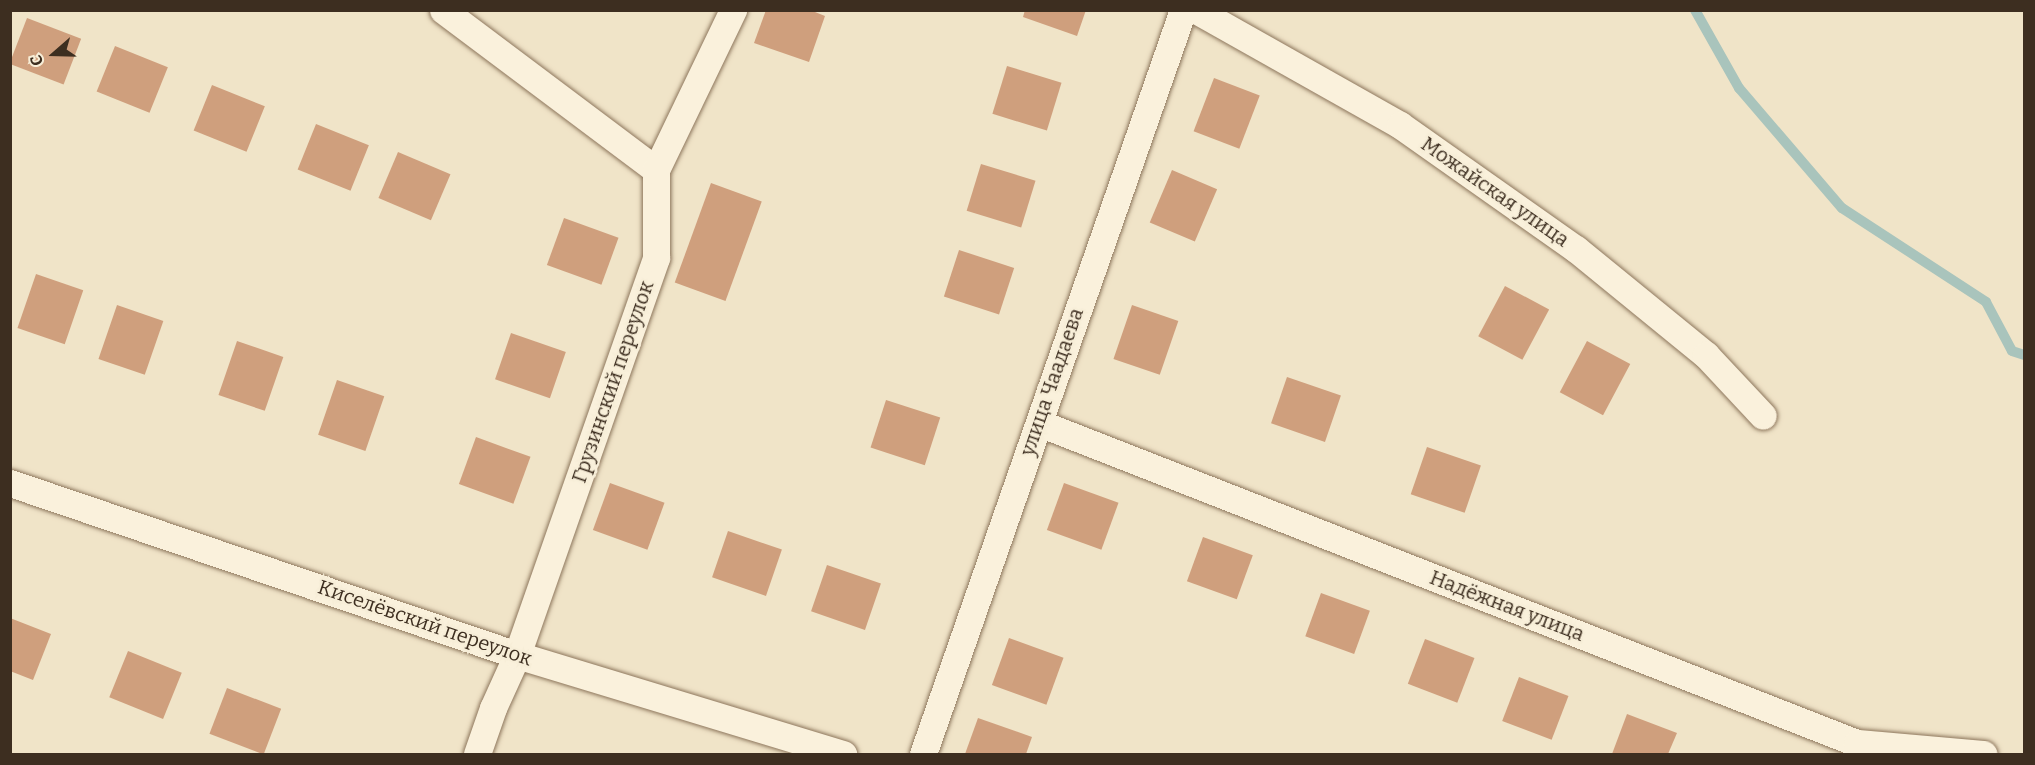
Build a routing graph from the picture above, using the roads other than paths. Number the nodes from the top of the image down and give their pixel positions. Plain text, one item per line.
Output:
1 (443, 10) edge
2 (733, 10) edge
3 (1183, 10) edge
4 (1196, 10) edge
5 (656, 170) junction
6 (1763, 416) dead end
7 (1039, 423) junction
8 (10, 483) edge
9 (518, 655) junction
10 (477, 754) edge
11 (843, 754) edge
12 (922, 754) edge
13 (1984, 754) edge

1 - 5 street
2 - 5 street, Грузинский переулок
3 - 7 street, улица Чаадаева
4 - 6 street, Можайская улица
5 - 9 street, Грузинский переулок
7 - 12 street, улица Чаадаева
7 - 13 street, Надёжная улица
8 - 9 street, Киселёвский переулок
9 - 10 street, Грузинский переулок
9 - 11 street, Киселёвский переулок

